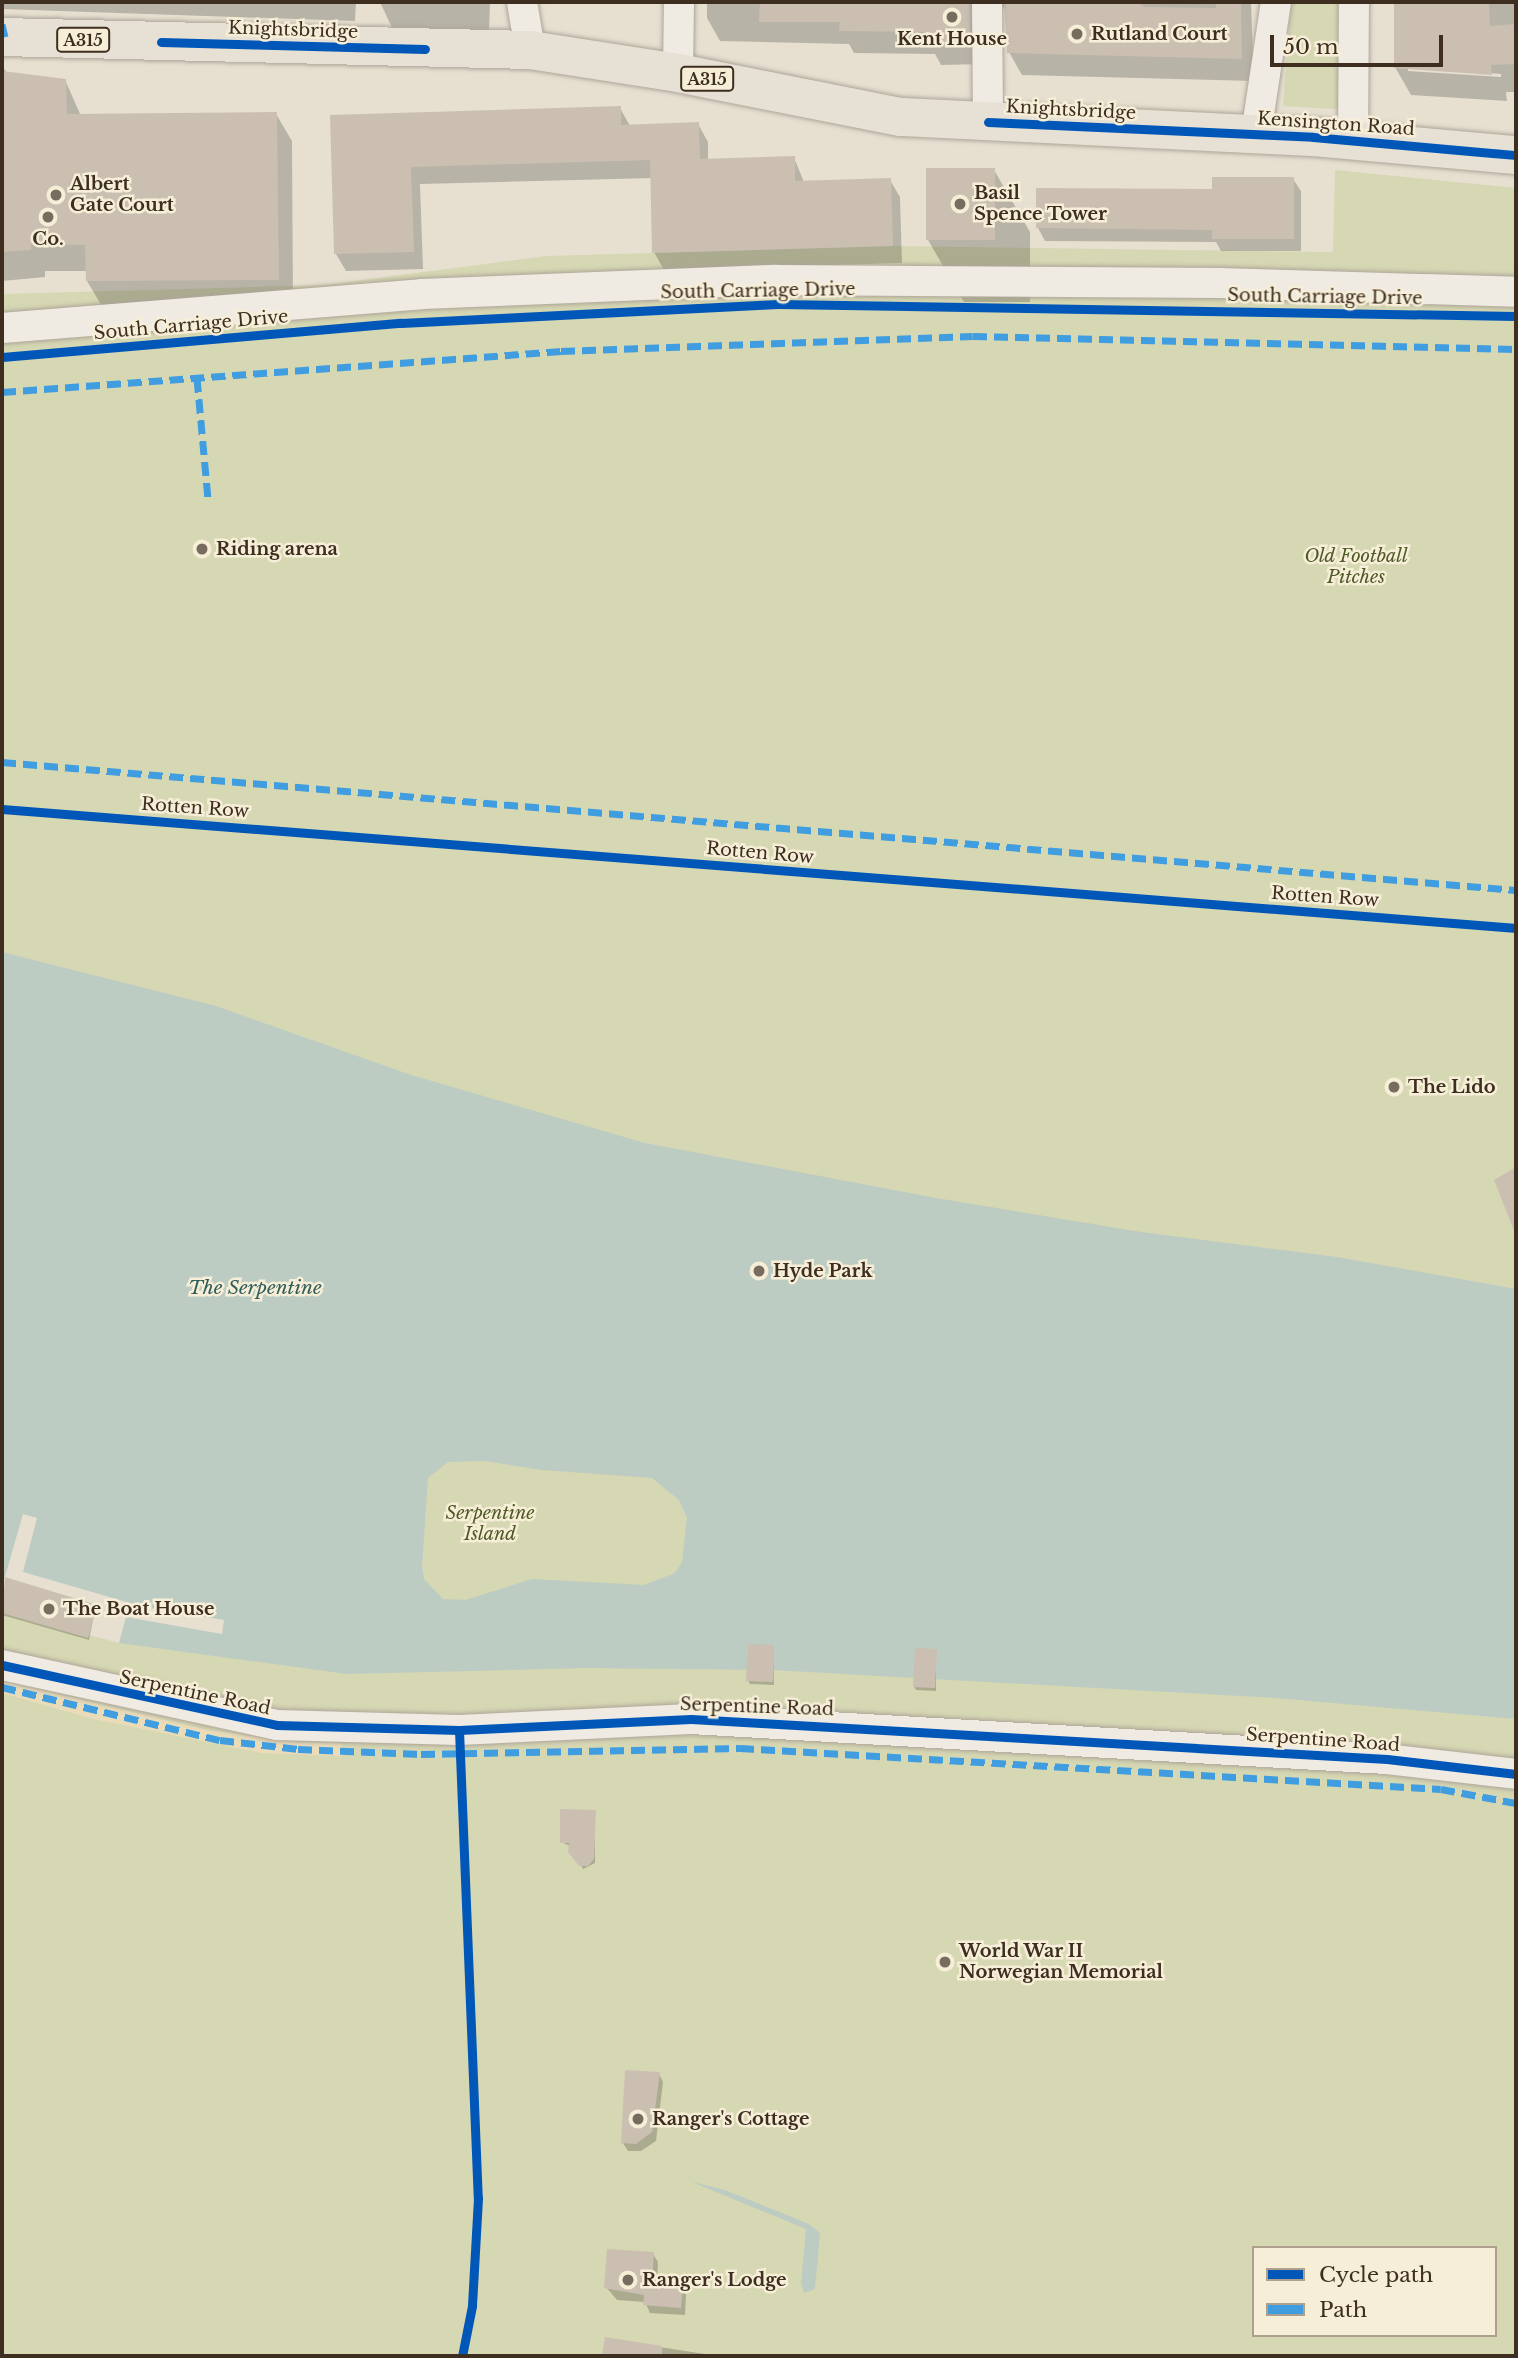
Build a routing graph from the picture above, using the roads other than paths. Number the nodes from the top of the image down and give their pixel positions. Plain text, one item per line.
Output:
1 (522, 2) edge
2 (679, 2) edge
3 (987, 2) edge
4 (1276, 2) edge
5 (1354, 2) edge
6 (3, 33) edge
7 (530, 50) junction
8 (678, 73) junction
9 (988, 122) junction
10 (1152, 129) joint
11 (1256, 134) junction
12 (1353, 139) junction
13 (1516, 155) edge
14 (1516, 292) edge
15 (2, 328) edge
16 (2, 1665) edge
17 (1516, 1773) edge

1 - 7 street
2 - 8 street
3 - 9 street
4 - 11 street
5 - 12 street
6 - 7 main road, Knightsbridge / A315
7 - 8 main road, Knightsbridge / A315
8 - 9 main road, Knightsbridge / A315
9 - 10 main road, Knightsbridge / A315
10 - 11 main road, Kensington Road / A315
11 - 12 main road, Kensington Road / A315
12 - 13 main road, Kensington Road / A315
14 - 15 street, South Carriage Drive
16 - 17 street, Serpentine Road

